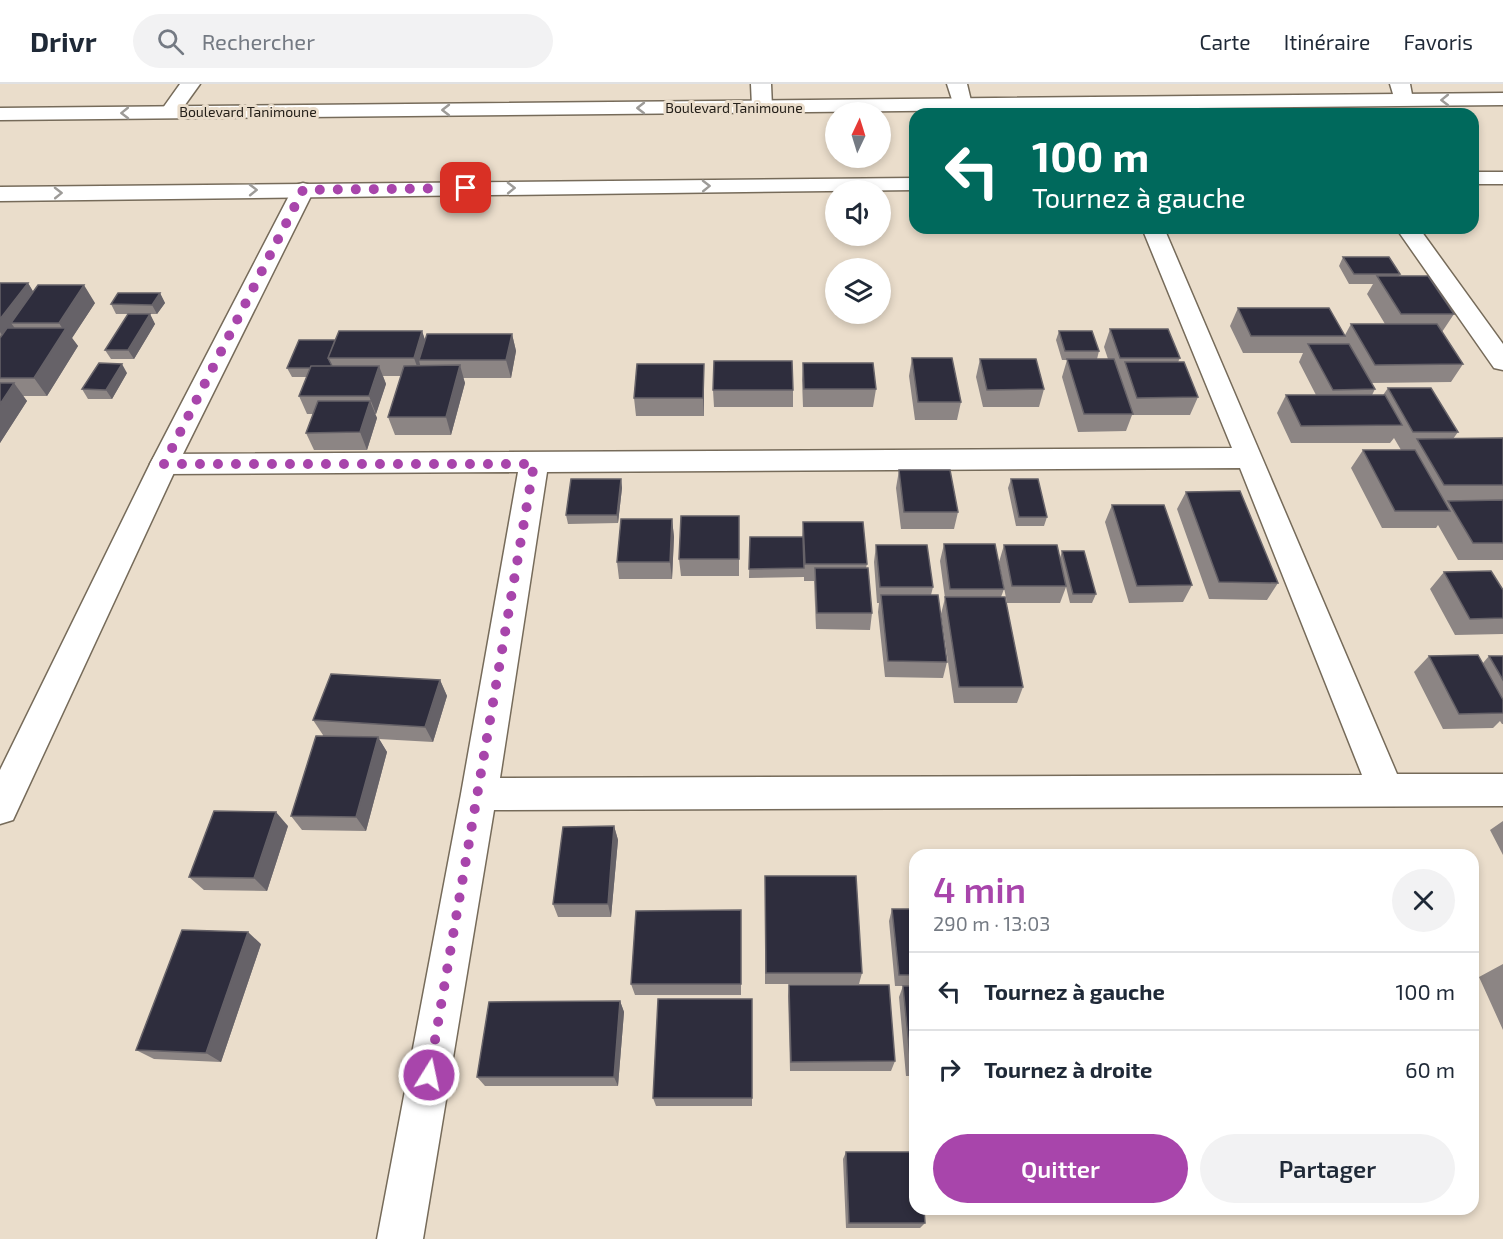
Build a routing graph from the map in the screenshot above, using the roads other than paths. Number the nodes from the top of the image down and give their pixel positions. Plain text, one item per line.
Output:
1 (190, 84) edge
2 (761, 84) edge
3 (957, 84) edge
4 (1401, 92) edge
5 (1503, 99) edge
6 (962, 105) junction
7 (762, 107) junction
8 (170, 112) junction
9 (0, 114) edge
10 (1479, 178) edge
11 (1503, 178) edge
12 (909, 184) edge
13 (303, 190) junction
14 (0, 194) edge
15 (1156, 234) edge
16 (1411, 234) edge
17 (1503, 362) edge
18 (1250, 458) junction
19 (164, 464) junction
20 (534, 464) junction
21 (1386, 790) junction
22 (1503, 790) edge
23 (479, 794) junction
24 (1, 804) edge
25 (400, 1239) edge

1 - 8 street
2 - 7 street
3 - 6 street
5 -> 4 street, Boulevard Tanimoune
4 - 6 street, Boulevard Tanimoune
6 - 7 street, Boulevard Tanimoune
7 -> 8 street, Boulevard Tanimoune
8 -> 9 street, Boulevard Tanimoune
10 - 11 street
13 -> 12 street
14 -> 13 street
13 - 19 street
15 - 18 street
16 - 17 street
18 - 20 street
18 - 21 street
19 - 20 street
19 - 24 street
20 - 23 street
21 - 22 street
21 - 23 street
23 - 25 street

